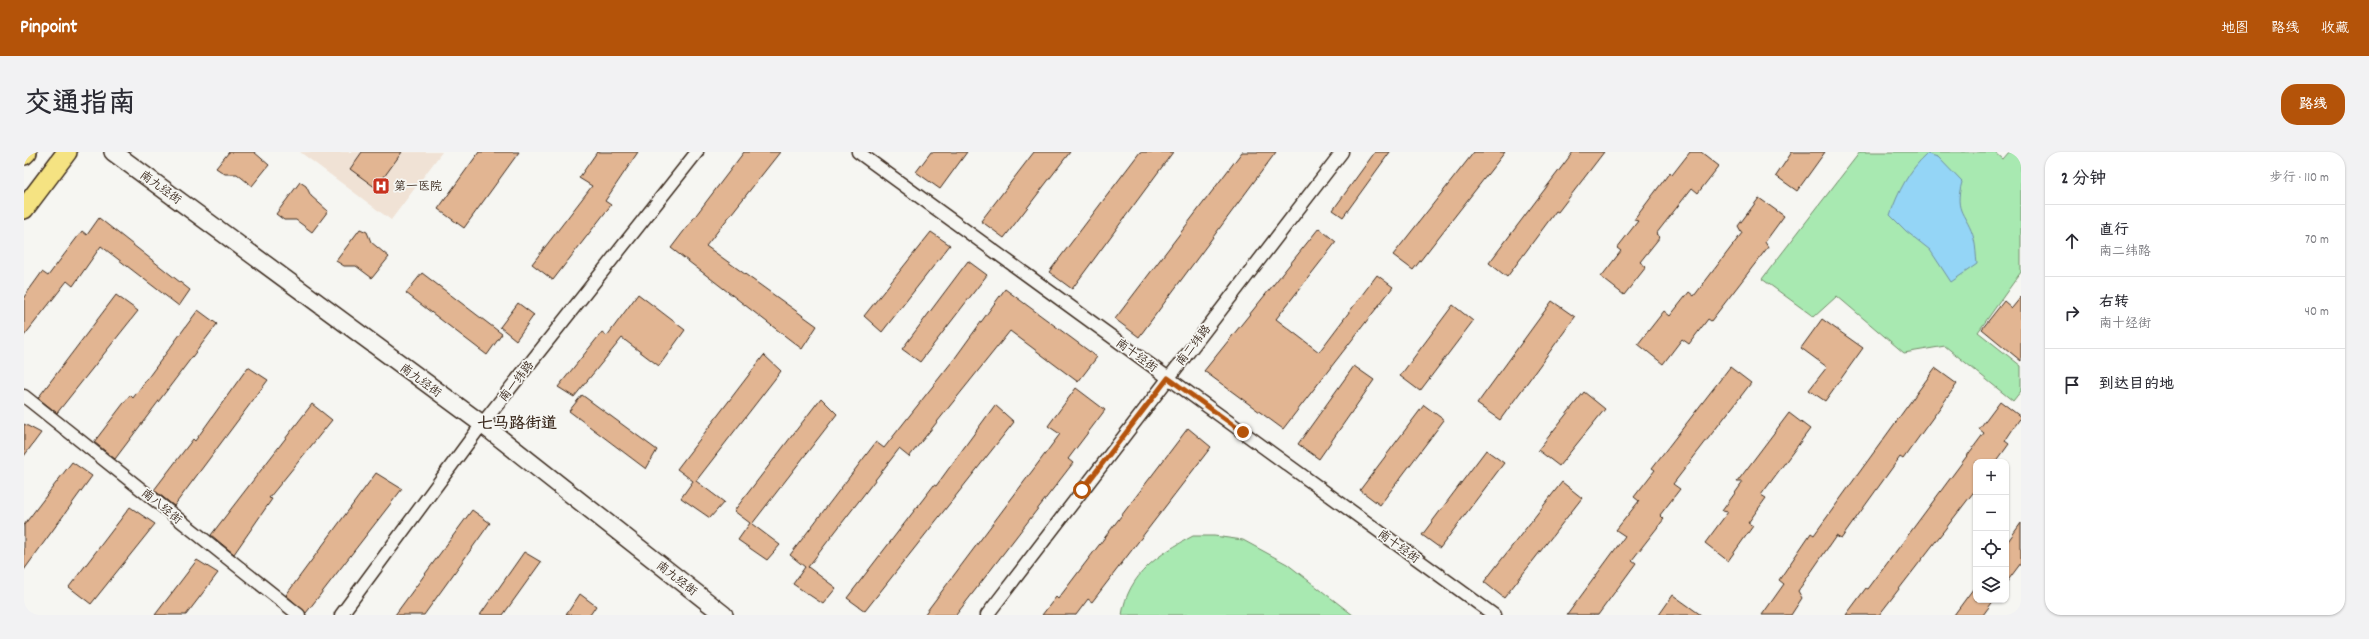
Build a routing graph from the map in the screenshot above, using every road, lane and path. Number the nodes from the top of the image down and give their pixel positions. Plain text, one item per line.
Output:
1 (27, 152) edge
2 (67, 152) edge
3 (113, 152) edge
4 (697, 152) edge
5 (858, 152) edge
6 (1342, 152) edge
7 (24, 155) edge
8 (24, 209) edge
9 (1168, 378) junction
10 (24, 396) edge
11 (482, 424) junction
12 (299, 615) edge
13 (341, 615) edge
14 (724, 615) edge
15 (988, 615) edge
16 (1494, 615) edge

1 - 7 main road
2 - 8 main road
3 - 11 main road, 南九经街
4 - 11 street, 南一纬路
5 - 9 street, 南十经街
6 - 9 street, 南二纬路
9 - 15 street, 南二纬路
9 - 16 street, 南十经街
10 - 12 street, 南八经街
11 - 13 street, 南一纬路
11 - 14 main road, 南九经街

